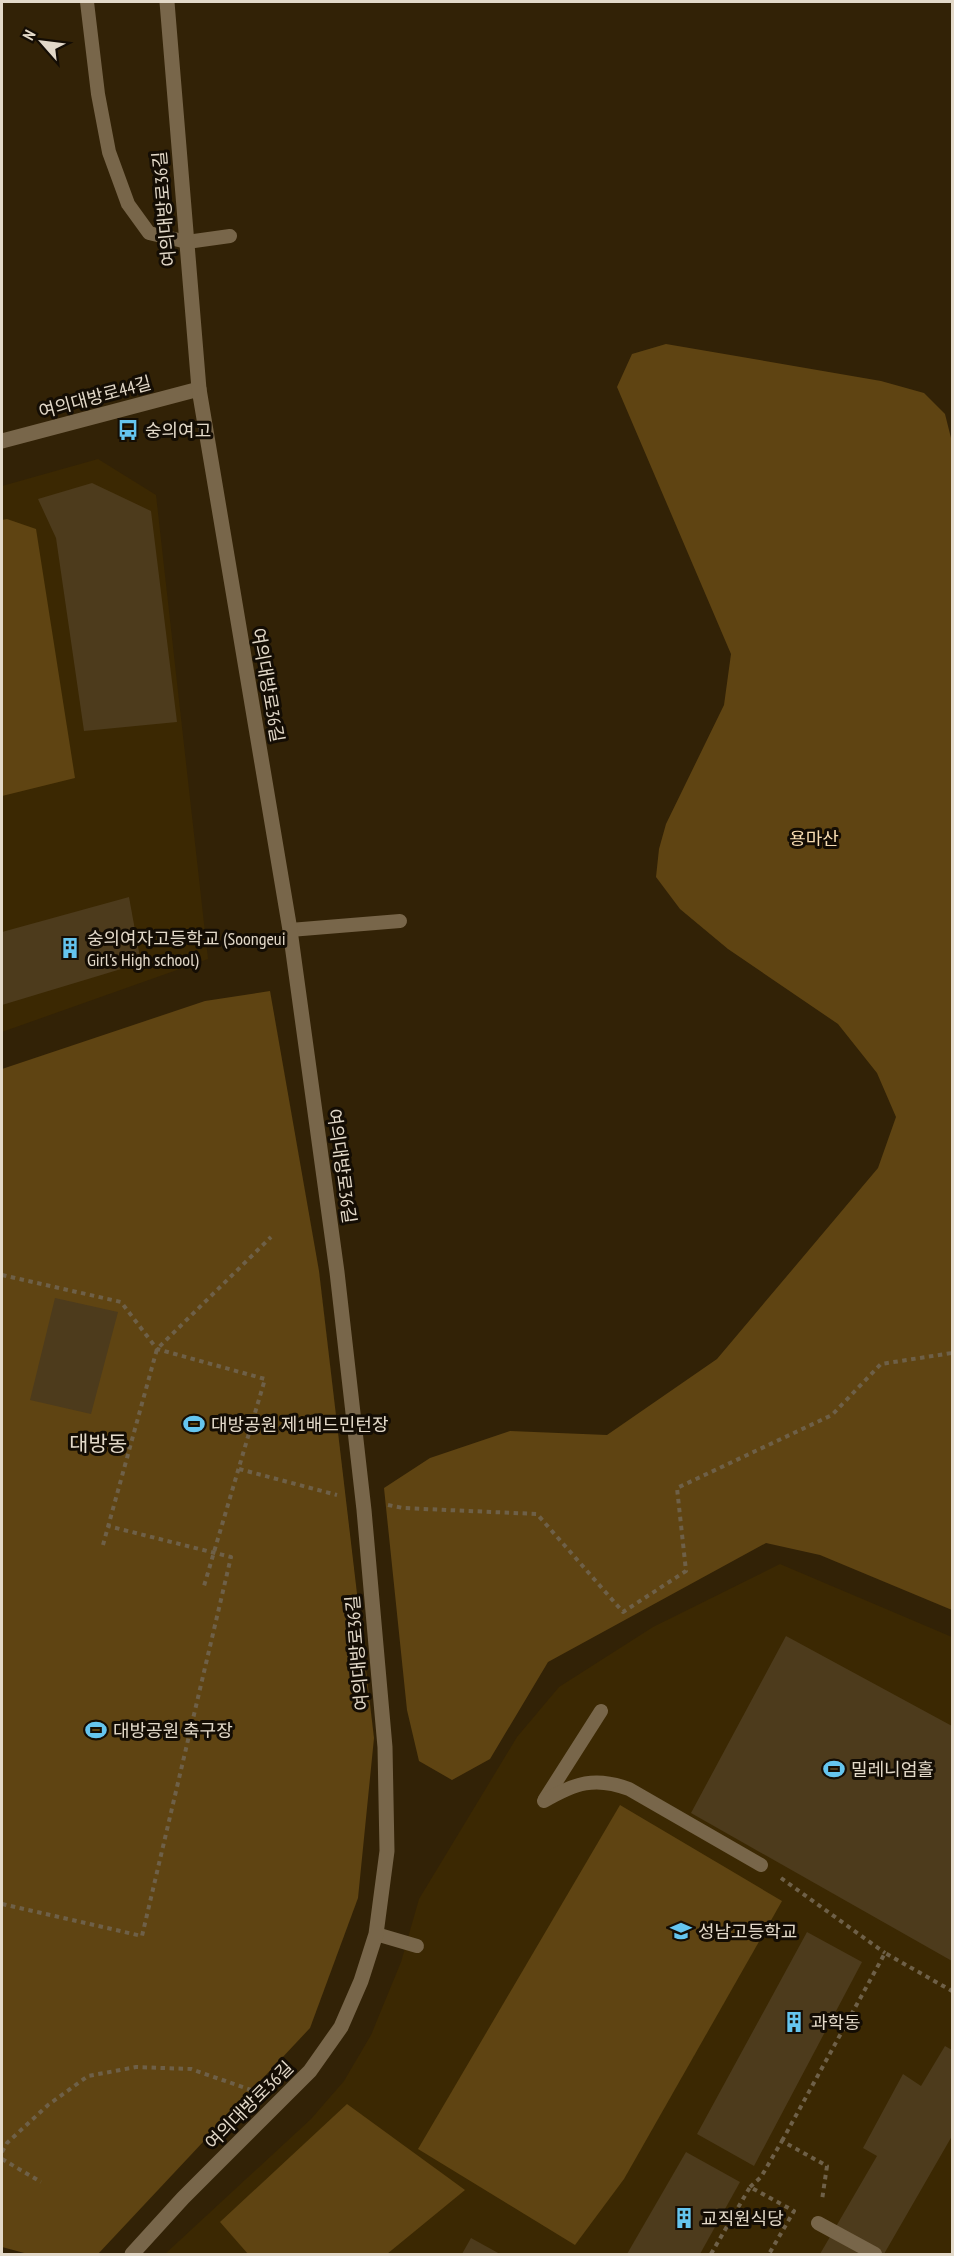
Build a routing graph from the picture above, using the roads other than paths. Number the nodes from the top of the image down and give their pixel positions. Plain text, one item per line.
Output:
1 (87, 2) edge
2 (167, 2) edge
3 (230, 236) dead end
4 (187, 242) junction
5 (199, 388) junction
6 (2, 441) edge
7 (400, 921) dead end
8 (290, 930) junction
9 (601, 1711) dead end
10 (761, 1865) dead end
11 (376, 1934) junction
12 (417, 1946) dead end
13 (818, 2223) road end
14 (132, 2254) edge
15 (875, 2254) edge

1 - 4 lane
2 - 4 street, 여의대방로36길
3 - 4 lane
4 - 5 street, 여의대방로36길
5 - 6 street, 여의대방로44길
5 - 8 street, 여의대방로36길
7 - 8 lane
8 - 11 street, 여의대방로36길
9 - 10 lane
11 - 12 lane
11 - 14 street, 여의대방로36길
13 - 15 lane

